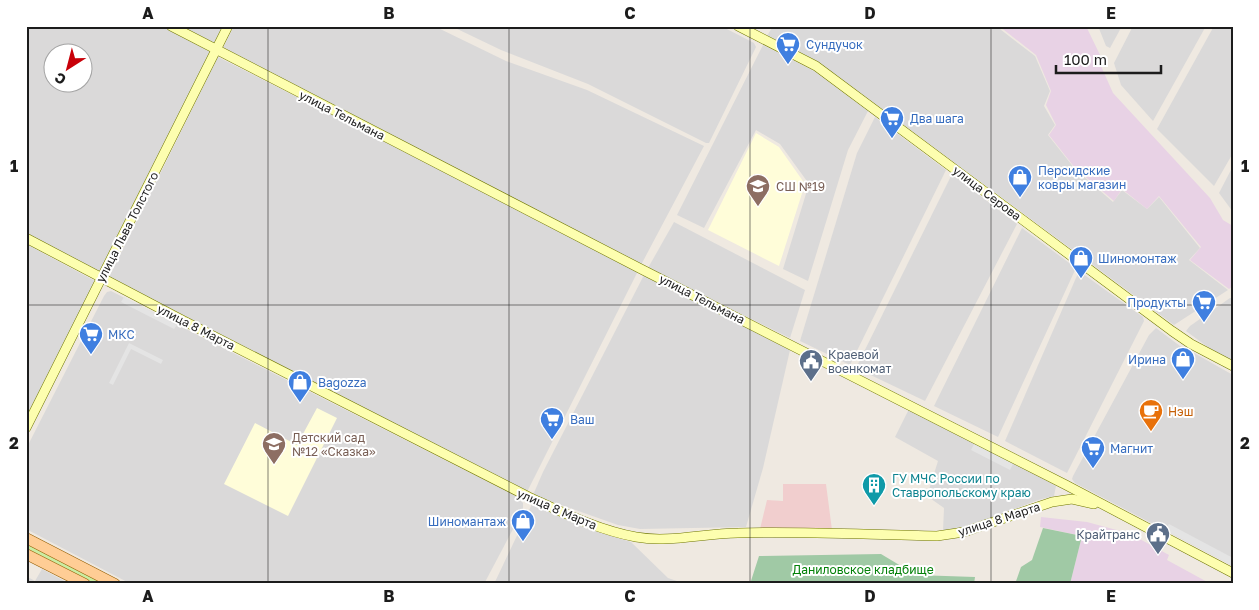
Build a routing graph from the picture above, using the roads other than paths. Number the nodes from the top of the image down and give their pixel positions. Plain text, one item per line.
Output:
1 (171, 26) edge
2 (228, 26) edge
3 (738, 26) edge
4 (216, 50) junction
5 (26, 238) edge
6 (101, 278) junction
7 (1233, 366) edge
8 (26, 428) edge
9 (1138, 524) junction
10 (26, 538) edge
11 (26, 554) edge
12 (1233, 573) edge
13 (85, 584) edge
14 (115, 584) edge

1 - 4 street, улица Тельмана
2 - 4 street, улица Льва Толстого
3 - 7 street, улица Серова
4 - 6 street, улица Льва Толстого
4 - 9 street, улица Тельмана
5 - 6 street, улица 8 Марта
6 - 8 street, улица Льва Толстого
6 - 9 street, улица 8 Марта
9 - 12 street, улица Тельмана
10 - 14 main road
11 - 13 main road

